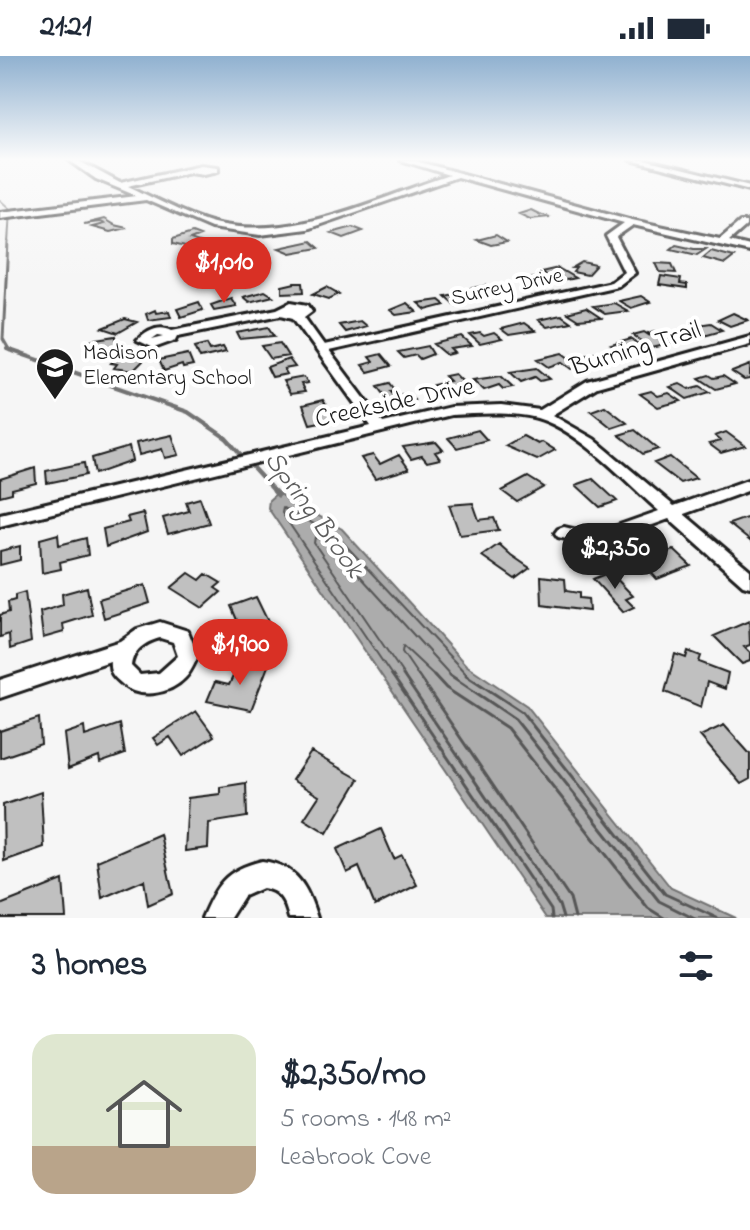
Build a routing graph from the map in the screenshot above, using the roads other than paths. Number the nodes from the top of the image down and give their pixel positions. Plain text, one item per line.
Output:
1 (121, 200) edge
2 (154, 200) edge
3 (382, 200) edge
4 (550, 200) edge
5 (0, 215) edge
6 (631, 222) junction
7 (743, 224) dead end
8 (721, 243) junction
9 (750, 249) edge
10 (172, 334) dead end
11 (750, 340) edge
12 (322, 349) junction
13 (542, 415) junction
14 (380, 429) junction
15 (750, 484) edge
16 (672, 513) junction
17 (0, 520) edge
18 (564, 533) dead end
19 (750, 580) edge
20 (125, 648) dead end
21 (0, 689) edge
22 (216, 918) edge
23 (303, 918) edge

1 - 5 street
2 - 3 street
4 - 6 street
6 - 8 street
6 - 12 street, Surrey Drive
7 - 8 street
8 - 9 street
10 - 12 street
11 - 13 street, Burning Trail
12 - 14 street
13 - 14 street, Creekside Drive
13 - 16 street, Creekside Drive
14 - 17 street, Creekside Drive
15 - 16 street
16 - 18 street
16 - 19 street, Creekside Drive
20 - 21 street
22 - 23 street

